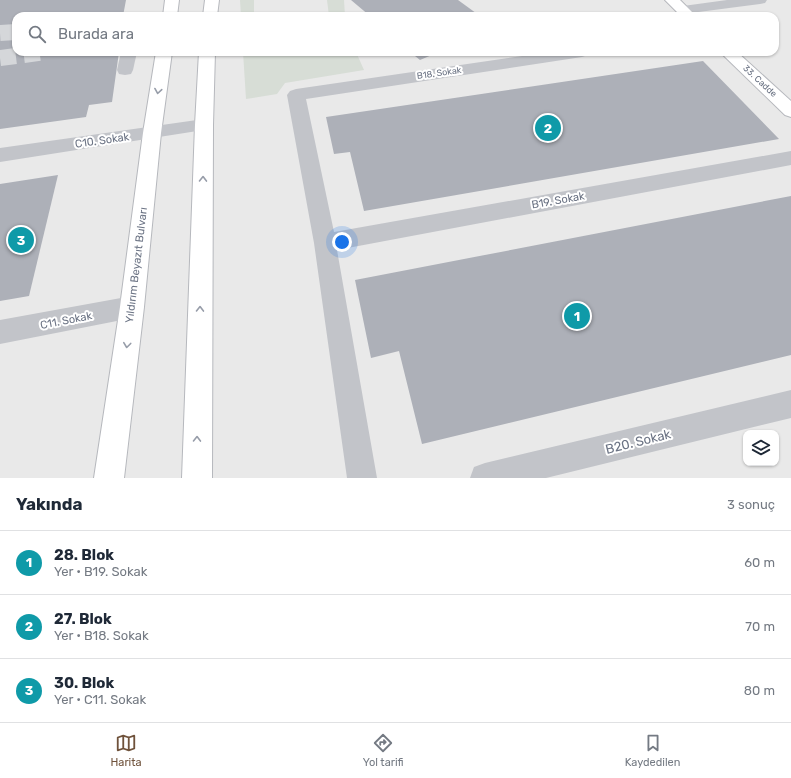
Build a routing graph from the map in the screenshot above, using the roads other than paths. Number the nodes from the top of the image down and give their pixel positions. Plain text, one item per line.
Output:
1 (172, 0) edge
2 (212, 0) edge
3 (760, 0) edge
4 (682, 9) edge
5 (170, 12) edge
6 (210, 12) edge
7 (128, 56) edge
8 (163, 56) edge
9 (207, 56) edge
10 (555, 56) edge
11 (732, 56) edge
12 (125, 70) dead end
13 (791, 111) edge
14 (204, 125) junction
15 (152, 133) junction
16 (0, 155) edge
17 (791, 158) edge
18 (325, 243) junction
19 (132, 307) junction
20 (0, 332) edge
21 (791, 404) edge
22 (109, 478) edge
23 (197, 478) edge
24 (362, 478) edge
25 (485, 478) edge

1 - 5 main road
2 - 6 main road
3 - 4 street
7 - 12 street
8 -> 15 main road, Yıldırım Beyazıt Bulvarı
9 - 14 main road
10 - 18 street, B18. Sokak
11 - 13 main road, 33. Cadde
14 - 15 street, C10. Sokak
23 -> 14 main road
15 - 16 street, C10. Sokak
15 - 19 main road, Yıldırım Beyazıt Bulvarı
17 - 18 street, B19. Sokak
18 - 24 street
19 - 20 street, C11. Sokak
19 -> 22 main road, Yıldırım Beyazıt Bulvarı
21 - 25 street, B20. Sokak

